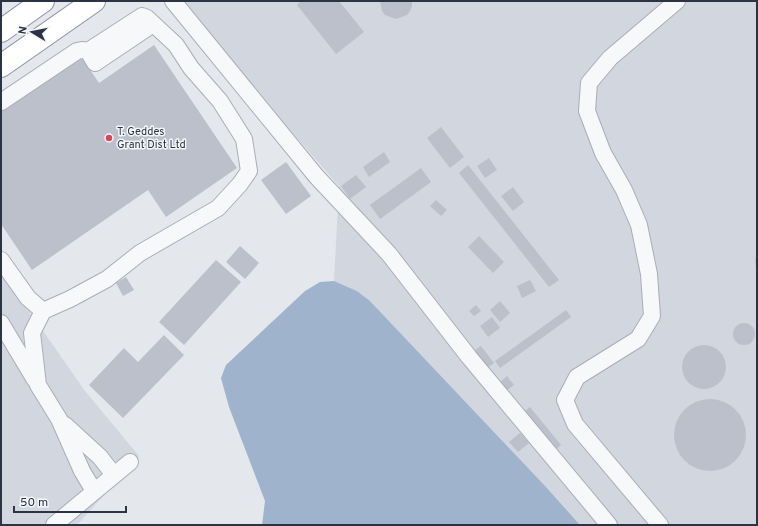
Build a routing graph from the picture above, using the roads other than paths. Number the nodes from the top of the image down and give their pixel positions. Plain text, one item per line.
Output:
1 (43, 1) edge
2 (94, 1) edge
3 (173, 1) edge
4 (677, 1) edge
5 (1, 31) edge
6 (1, 66) edge
7 (1, 102) edge
8 (1, 260) edge
9 (43, 311) junction
10 (1, 323) edge
11 (38, 384) junction
12 (59, 419) junction
13 (130, 462) dead end
14 (114, 475) junction
15 (94, 491) junction
16 (54, 525) edge
17 (609, 525) edge
18 (660, 525) edge

1 - 5 highway
2 - 6 highway
3 - 17 street
4 - 18 street
7 - 9 street
8 - 9 street
9 - 11 street
10 - 11 street
11 - 12 street
12 - 14 street
12 - 15 street
13 - 14 street
14 - 15 street
15 - 16 street

